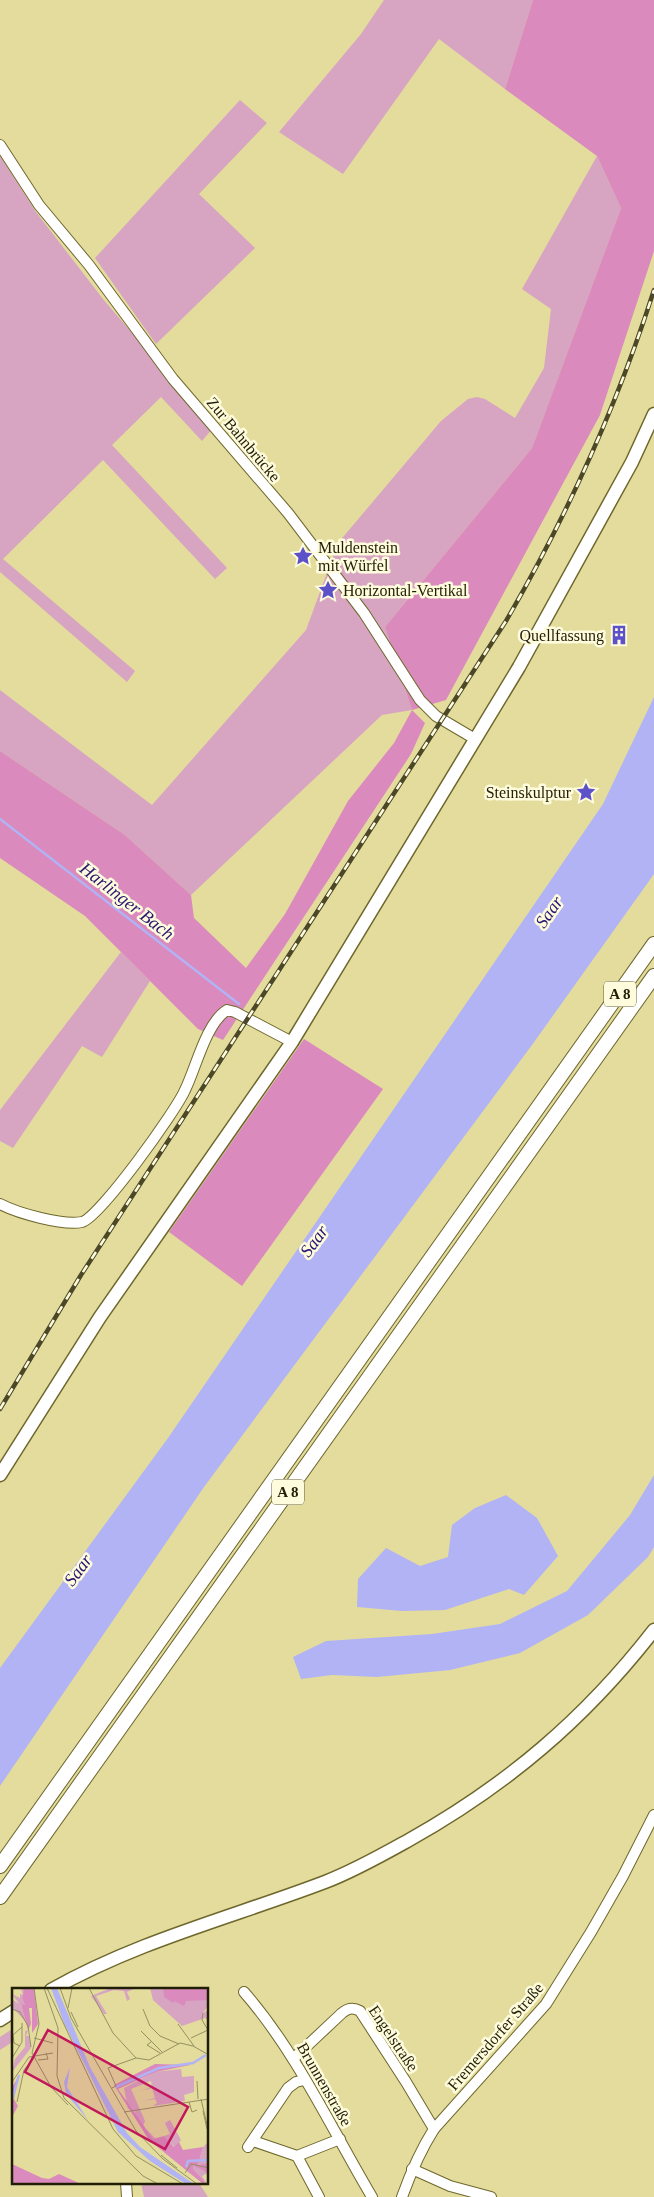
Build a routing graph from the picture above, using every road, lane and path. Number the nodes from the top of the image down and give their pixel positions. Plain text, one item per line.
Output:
1 (0, 145) edge
2 (654, 414) edge
3 (475, 739) junction
4 (654, 944) edge
5 (654, 976) edge
6 (292, 1042) junction
7 (0, 1204) edge
8 (0, 1475) edge
9 (654, 1630) edge
10 (654, 1815) edge
11 (0, 1866) edge
12 (0, 1896) edge
13 (53, 1988) edge
14 (244, 1992) dead end
15 (12, 2012) edge
16 (0, 2020) edge
17 (293, 2059) junction
18 (304, 2080) junction
19 (434, 2129) junction
20 (340, 2139) junction
21 (296, 2156) junction
22 (412, 2169) junction
23 (126, 2184) edge
24 (127, 2197) edge
25 (319, 2197) edge
26 (372, 2197) edge
27 (402, 2197) edge
28 (491, 2197) edge

1 - 3 street, Zur Bahnbrücke
2 - 3 main road
3 - 6 main road
4 - 11 highway, A 8
5 - 12 highway, A 8
6 - 7 street
6 - 8 main road
9 - 13 main road
10 - 19 street, Fremersdorfer Straße
14 - 17 street, Brunnenstraße
15 - 16 main road
17 - 18 street, Brunnenstraße
17 - 19 street, Engelstraße
18 - 20 street, Brunnenstraße
18 - 21 street
19 - 22 street, Fremersdorfer Straße
20 - 21 street
20 - 26 street, Brunnenstraße
21 - 25 street
22 - 27 street, Fremersdorfer Straße
22 - 28 street
23 - 24 street

